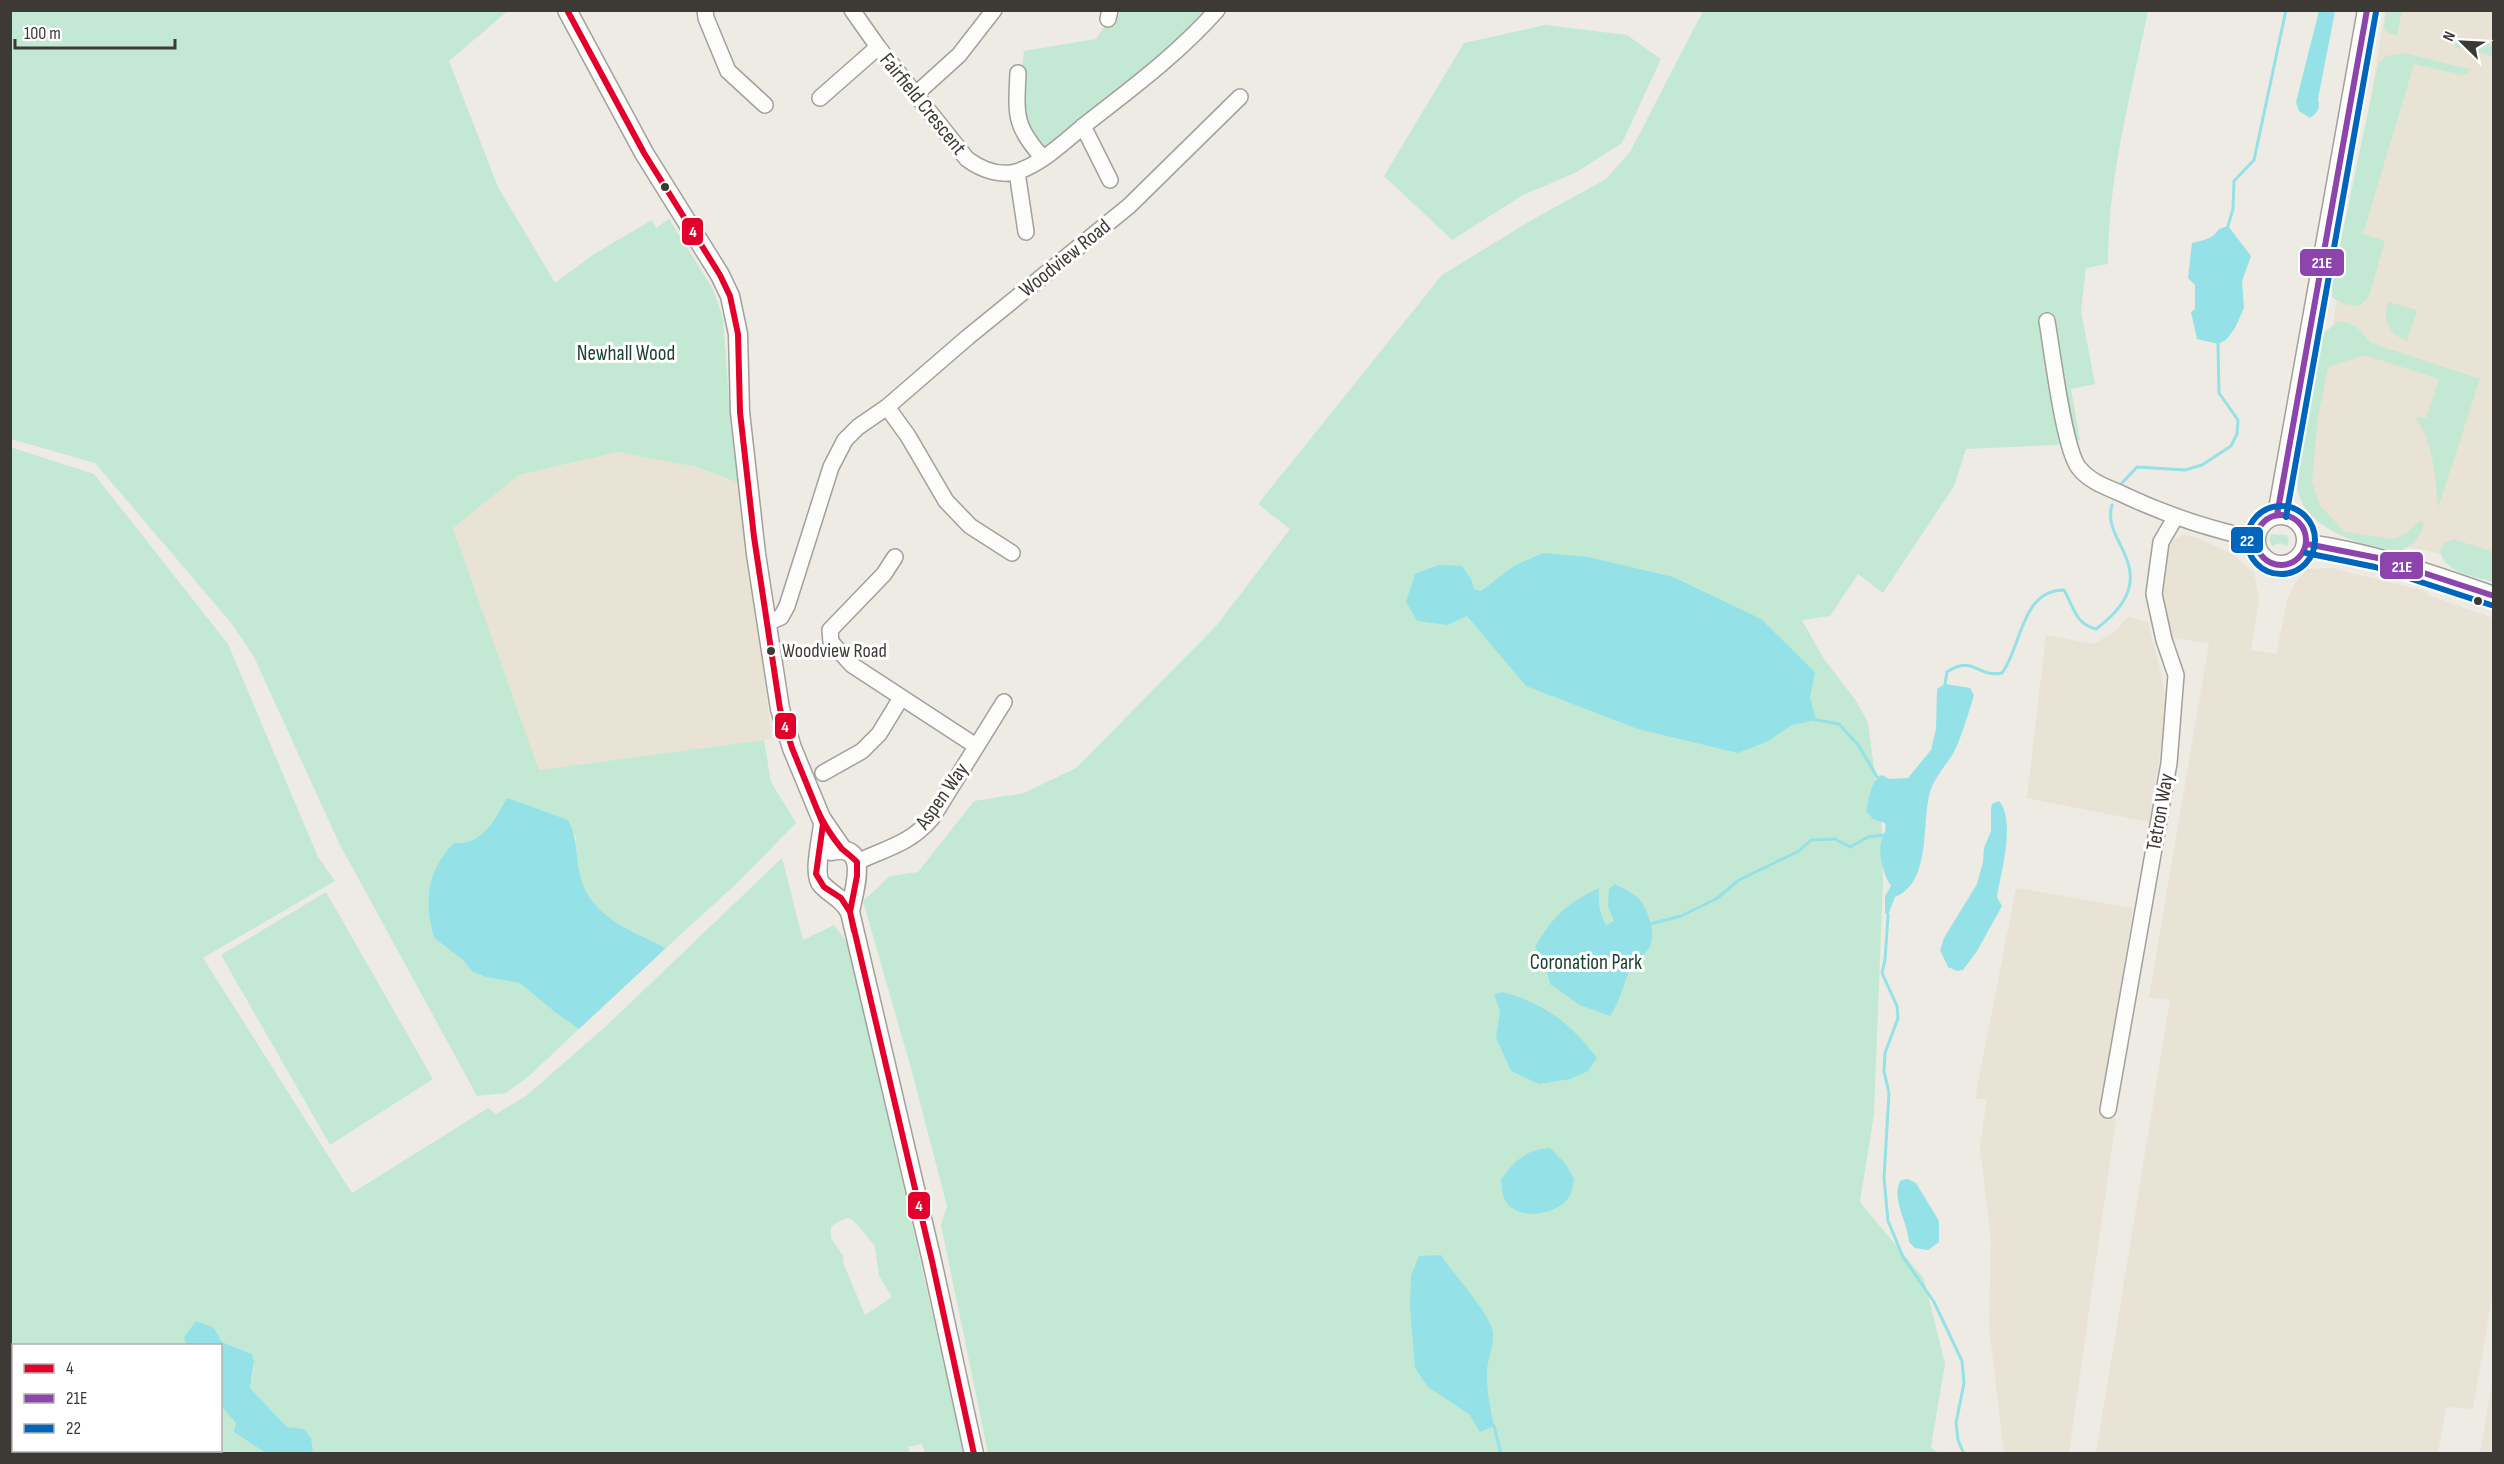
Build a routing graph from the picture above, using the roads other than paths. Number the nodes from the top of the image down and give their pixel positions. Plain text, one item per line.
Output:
1 (567, 10) edge
2 (705, 10) edge
3 (852, 10) edge
4 (994, 10) edge
5 (1217, 10) edge
6 (2367, 10) edge
7 (878, 47) junction
8 (1018, 73) dead end
9 (917, 93) junction
10 (1240, 97) dead end
11 (820, 98) dead end
12 (765, 105) dead end
13 (1083, 126) junction
14 (1043, 158) junction
15 (1017, 172) junction
16 (1110, 180) dead end
17 (1026, 232) dead end
18 (2047, 321) dead end
19 (888, 407) junction
20 (2277, 515) junction
21 (2175, 518) junction
22 (2256, 539) junction
23 (2307, 544) junction
24 (1012, 553) dead end
25 (896, 556) dead end
26 (2493, 596) edge
27 (767, 623) junction
28 (901, 698) junction
29 (1004, 702) dead end
30 (976, 746) junction
31 (824, 773) dead end
32 (824, 824) junction
33 (850, 856) junction
34 (819, 860) junction
35 (855, 882) junction
36 (830, 890) junction
37 (850, 912) junction
38 (2109, 1110) dead end
39 (974, 1454) edge

1 - 27 main road
2 - 12 street
3 - 7 street, Fairfield Crescent
4 - 9 street
5 - 13 street
6 - 20 main road
7 - 9 street, Fairfield Crescent
7 - 11 street
8 - 14 street
9 - 15 street, Fairfield Crescent
10 - 19 street, Woodview Road
13 - 14 street
13 - 16 street
14 - 15 street
15 - 17 street
18 - 21 street
19 - 24 street
19 - 27 street, Woodview Road
20 - 22 main road
20 - 23 main road
21 - 22 street
21 - 38 street, Tetron Way
22 - 23 main road
23 - 26 main road
25 - 28 street
27 - 32 main road
28 - 30 street
28 - 31 street
29 - 30 street, Aspen Way
30 - 33 street, Aspen Way
32 - 33 main road
32 - 34 main road
33 - 34 main road
33 - 35 main road
34 - 36 main road
35 - 36 main road
35 - 37 main road
36 - 37 main road
37 - 39 main road

